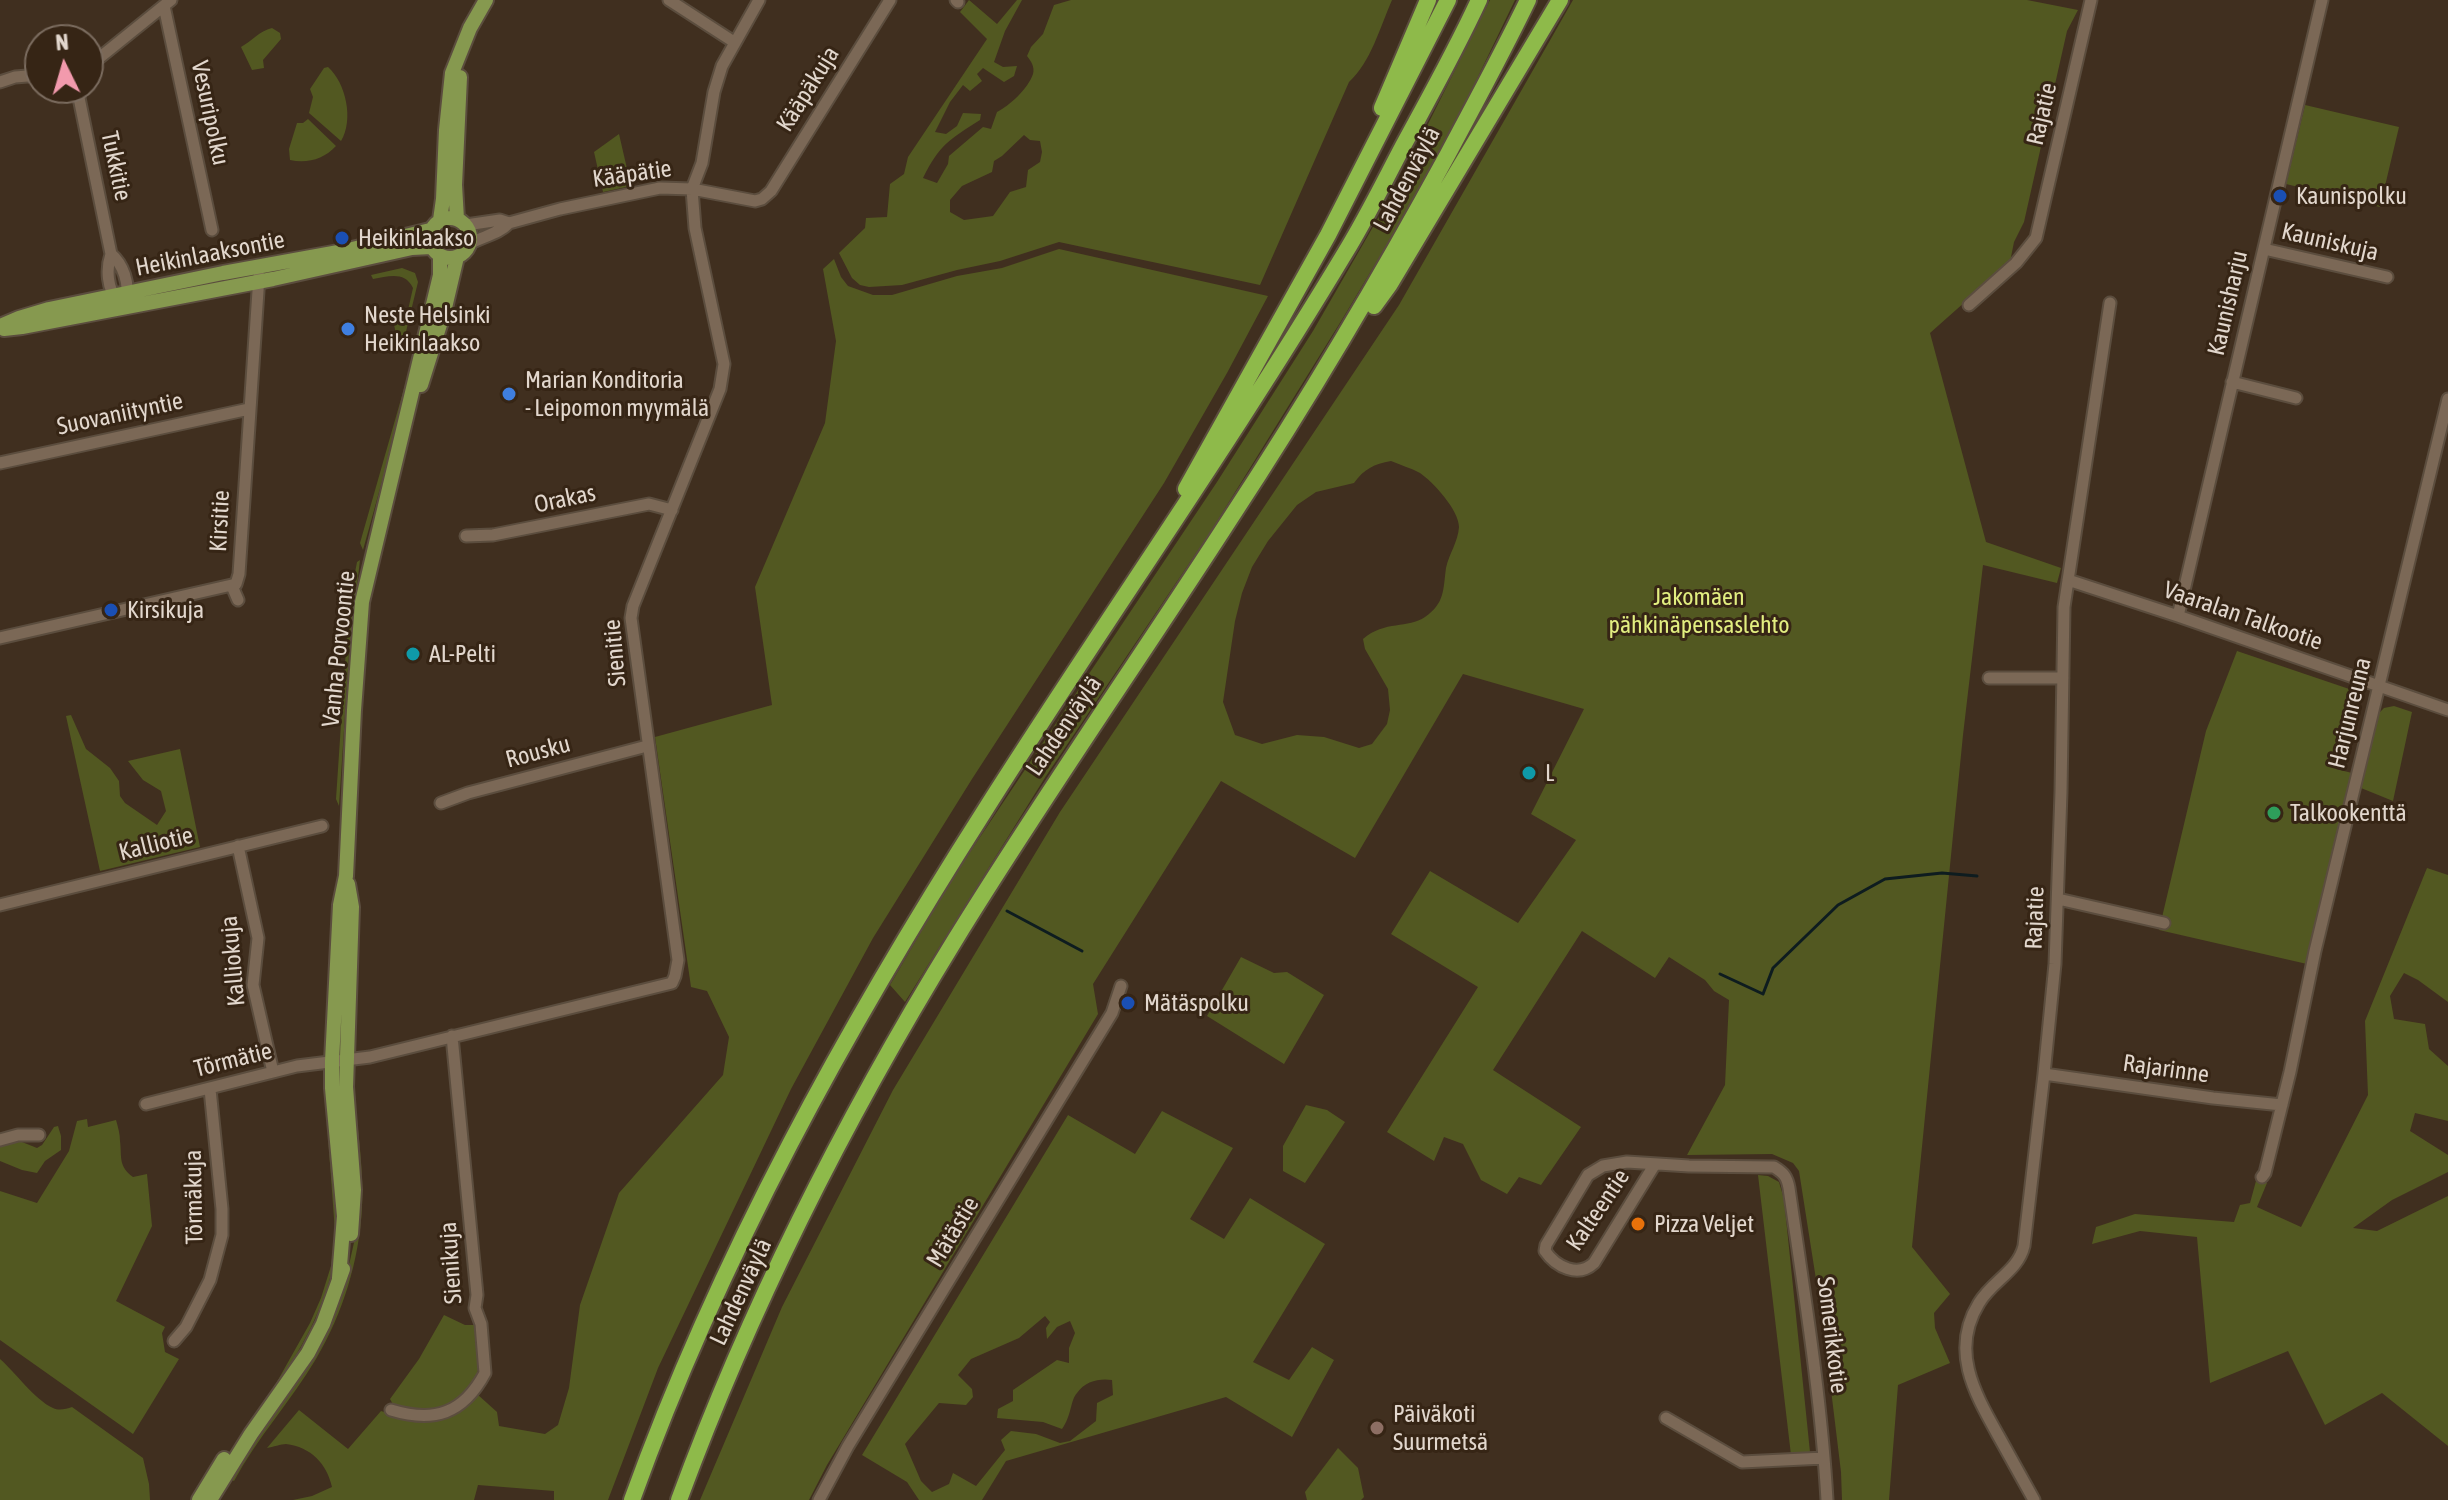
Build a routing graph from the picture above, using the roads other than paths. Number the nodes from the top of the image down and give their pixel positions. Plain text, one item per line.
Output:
1 (486, 0) edge
2 (669, 0) edge
3 (759, 0) edge
4 (890, 0) edge
5 (1428, 0) edge
6 (1448, 0) edge
7 (1479, 0) edge
8 (1528, 0) edge
9 (1560, 0) edge
10 (2091, 0) edge
11 (2322, 0) edge
12 (167, 3) edge
13 (734, 42) junction
14 (104, 54) edge
15 (458, 61) junction
16 (24, 76) edge
17 (0, 82) edge
18 (80, 104) edge
19 (692, 189) junction
20 (762, 199) joint
21 (461, 222) junction
22 (509, 223) junction
23 (435, 225) junction
24 (212, 230) dead end
25 (1328, 235) junction
26 (469, 244) junction
27 (2264, 249) junction
28 (435, 252) junction
29 (111, 254) junction
30 (457, 257) junction
31 (259, 274) junction
32 (2387, 277) dead end
33 (128, 292) junction
34 (113, 296) junction
35 (2110, 303) dead end
36 (1969, 305) dead end
37 (124, 308) junction
38 (0, 328) edge
39 (1325, 371) junction
40 (2232, 382) junction
41 (2296, 398) dead end
42 (2448, 399) edge
43 (249, 409) junction
44 (404, 430) junction
45 (0, 463) edge
46 (672, 510) junction
47 (466, 536) dead end
48 (1158, 547) junction
49 (2068, 580) junction
50 (232, 586) junction
51 (238, 600) dead end
52 (2178, 616) junction
53 (0, 638) edge
54 (1989, 678) dead end
55 (2063, 678) junction
56 (2380, 686) junction
57 (2448, 710) edge
58 (647, 746) junction
59 (441, 803) dead end
60 (322, 826) dead end
61 (238, 846) junction
62 (2058, 899) junction
63 (0, 905) edge
64 (2164, 923) dead end
65 (1121, 986) dead end
66 (452, 1036) junction
67 (340, 1060) junction
68 (273, 1072) junction
69 (2044, 1074) junction
70 (210, 1089) junction
71 (146, 1104) dead end
72 (2282, 1105) junction
73 (39, 1135) dead end
74 (0, 1140) edge
75 (1655, 1164) junction
76 (1786, 1177) joint
77 (2262, 1177) dead end
78 (174, 1341) dead end
79 (391, 1410) dead end
80 (1666, 1418) dead end
81 (251, 1434) junction
82 (1824, 1458) junction
83 (199, 1500) edge
84 (210, 1500) edge
85 (632, 1500) edge
86 (679, 1500) edge
87 (819, 1500) edge
88 (1827, 1500) edge
89 (2034, 1500) edge

1 - 15 main road
2 - 13 street
3 - 13 street, Sienitie
4 - 20 street, Kääpäkuja
5 - 25 highway
6 - 25 highway
7 - 48 highway, Lahdenväylä
8 - 39 highway, Lahdenväylä
9 - 39 highway
10 - 36 street, Rajatie
11 - 27 street, Kaunisharju
12 - 14 street
12 - 24 street, Vesuripolku
13 - 19 street, Sienitie
15 - 21 main road
15 - 23 main road
16 - 17 street
18 - 29 street, Tukkitie
19 - 20 street, Kääpätie
19 - 22 street, Kääpätie
19 - 46 street, Sienitie
21 - 22 street, Kääpätie
21 - 23 main road
21 - 26 main road
22 - 26 street, Kääpätie
23 - 28 main road
23 - 31 main road, Heikinlaaksontie
25 - 48 highway
26 - 30 main road
27 - 32 street, Kauniskuja
27 - 40 street, Kaunisharju
28 - 30 main road
28 - 31 main road, Heikinlaaksontie
28 - 44 main road, Vanha Porvoontie
29 - 33 street, Tukkitie
29 - 34 street, Tukkitie
30 - 44 main road, Vanha Porvoontie
31 - 33 main road, Heikinlaaksontie
31 - 37 main road, Heikinlaaksontie
31 - 43 street, Kirsitie
33 - 34 main road, Heikinlaaksontie
33 - 37 street
34 - 37 street
34 - 38 main road, Heikinlaaksontie
35 - 49 street, Rajatie
37 - 38 main road, Heikinlaaksontie
39 - 86 highway, Lahdenväylä
40 - 41 street
40 - 52 street, Kaunisharju
42 - 56 street, Harjunreuna
43 - 45 street, Suovaniityntie
43 - 50 street, Kirsitie
44 - 67 main road, Vanha Porvoontie
46 - 47 street, Orakas
46 - 58 street, Sienitie
48 - 85 highway, Lahdenväylä
49 - 52 street, Vaaralan Talkootie
49 - 55 street, Rajatie
50 - 51 street
50 - 53 street, Kirsitie
52 - 56 street, Vaaralan Talkootie
54 - 55 street
55 - 62 street, Rajatie
56 - 57 street, Vaaralan Talkootie
56 - 72 street, Harjunreuna
58 - 59 street, Rousku
58 - 66 street, Sienitie
60 - 61 street, Kalliotie
61 - 63 street, Kalliotie
61 - 68 street, Kalliokuja
62 - 64 street
62 - 69 street, Rajatie
65 - 87 street, Mätästie
66 - 67 street, Sienitie
66 - 79 street, Sienikuja
67 - 68 street, Törmätie
67 - 81 main road, Vanha Porvoontie
68 - 70 street, Törmätie
69 - 72 street, Rajarinne
69 - 89 street, Rajatie
70 - 71 street, Törmätie
70 - 78 street, Törmäkuja
72 - 77 street, Harjunreuna
73 - 74 street
75 - 75 street, Kalteentie
75 - 76 street, Kalteentie
76 - 82 street, Somerikkotie
80 - 82 street
81 - 83 main road, Vanha Porvoontie
81 - 84 main road, Vanha Porvoontie
82 - 88 street, Somerikkotie

